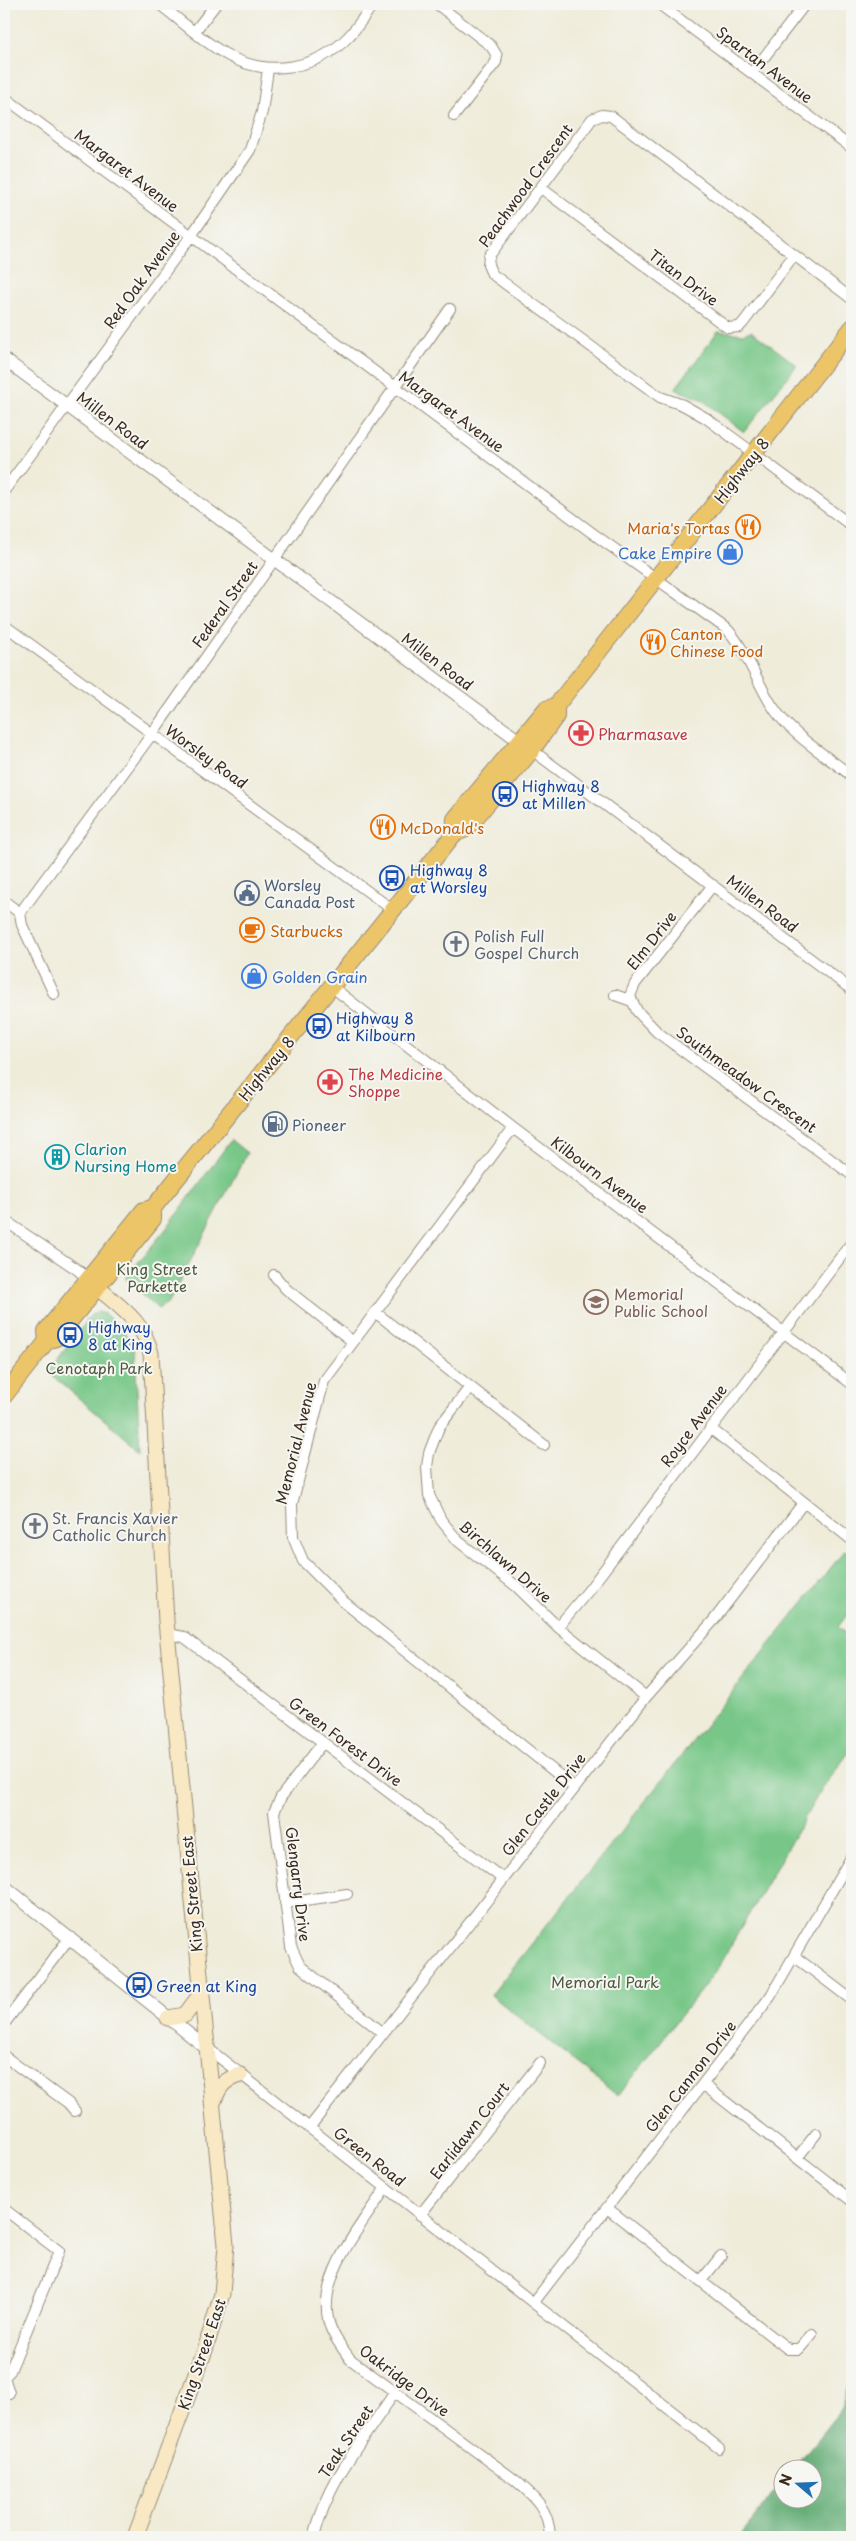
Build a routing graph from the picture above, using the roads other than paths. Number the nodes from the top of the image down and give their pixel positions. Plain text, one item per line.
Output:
1 (159, 4) edge
2 (216, 4) edge
3 (373, 4) edge
4 (437, 4) edge
5 (659, 4) edge
6 (805, 4) edge
7 (195, 31) junction
8 (268, 69) junction
9 (752, 73) junction
10 (4, 97) edge
11 (454, 116) dead end
12 (852, 148) edge
13 (541, 188) junction
14 (191, 236) junction
15 (794, 255) junction
16 (852, 299) edge
17 (450, 309) dead end
18 (852, 328) edge
19 (4, 359) edge
20 (394, 387) junction
21 (66, 405) junction
22 (753, 454) junction
23 (4, 491) edge
24 (852, 526) edge
25 (274, 559) junction
26 (655, 579) junction
27 (4, 625) edge
28 (556, 706) junction
29 (152, 734) junction
30 (518, 740) junction
31 (532, 750) junction
32 (852, 776) edge
33 (454, 834) junction
34 (713, 885) junction
35 (4, 901) edge
36 (393, 910) junction
37 (20, 913) junction
38 (332, 986) junction
39 (852, 990) edge
40 (54, 994) dead end
41 (615, 995) dead end
42 (632, 1001) junction
43 (513, 1128) junction
44 (852, 1175) edge
45 (4, 1220) edge
46 (852, 1242) edge
47 (274, 1275) dead end
48 (92, 1283) junction
49 (375, 1312) junction
50 (784, 1332) junction
51 (352, 1342) junction
52 (852, 1384) edge
53 (470, 1387) junction
54 (4, 1396) edge
55 (710, 1428) junction
56 (544, 1445) dead end
57 (804, 1502) junction
58 (852, 1540) edge
59 (558, 1627) junction
60 (168, 1634) junction
61 (646, 1697) junction
62 (323, 1742) junction
63 (575, 1788) junction
64 (852, 1856) edge
65 (503, 1879) junction
66 (4, 1886) edge
67 (347, 1894) dead end
68 (285, 1903) junction
69 (70, 1937) junction
70 (794, 1956) junction
71 (200, 1995) junction
72 (852, 2000) edge
73 (168, 2018) junction
74 (4, 2024) edge
75 (383, 2033) junction
76 (205, 2047) junction
77 (4, 2056) edge
78 (540, 2063) dead end
79 (240, 2074) junction
80 (704, 2085) junction
81 (212, 2104) junction
82 (76, 2111) dead end
83 (309, 2128) junction
84 (816, 2134) dead end
85 (797, 2158) junction
86 (385, 2189) junction
87 (852, 2201) edge
88 (4, 2208) edge
89 (607, 2208) junction
90 (420, 2215) junction
91 (721, 2256) dead end
92 (701, 2281) junction
93 (534, 2302) junction
94 (812, 2334) dead end
95 (4, 2377) edge
96 (395, 2392) junction
97 (9, 2393) dead end
98 (719, 2448) dead end
99 (135, 2537) edge
100 (314, 2537) edge
101 (550, 2537) edge

1 - 7 street
2 - 7 street
3 - 8 street
4 - 11 street
5 - 9 street, Spartan Avenue
6 - 9 street
7 - 8 street
8 - 14 street, Red Oak Avenue
9 - 12 street, Spartan Avenue
10 - 14 street, Margaret Avenue
13 - 15 street, Titan Drive
13 - 15 street, Peachwood Crescent
13 - 22 street, Peachwood Crescent
14 - 20 street, Margaret Avenue
14 - 21 street, Red Oak Avenue
15 - 16 street, Peachwood Crescent
17 - 20 street, Federal Street
18 - 22 main road, Highway 8
19 - 21 street, Millen Road
20 - 25 street, Federal Street
20 - 26 street, Margaret Avenue
21 - 23 street, Red Oak Avenue
21 - 25 street, Millen Road
22 - 24 street, Peachwood Crescent
22 - 26 main road, Highway 8
25 - 29 street, Federal Street
25 - 30 street, Millen Road
26 - 28 main road, Highway 8
26 - 32 street, Margaret Avenue
27 - 29 street, Worsley Road
28 - 30 main road, Highway 8
28 - 31 main road, Highway 8
29 - 36 street, Worsley Road
29 - 37 street, Federal Street
30 - 31 street, Millen Road
30 - 33 main road, Highway 8
31 - 33 main road, Highway 8
31 - 34 street, Millen Road
33 - 36 main road, Highway 8
34 - 39 street, Millen Road
34 - 42 street, Elm Drive
35 - 37 street
36 - 38 main road, Highway 8
37 - 40 street
38 - 43 street, Kilbourn Avenue
38 - 48 main road, Highway 8
41 - 42 street
42 - 44 street, Southmeadow Crescent
43 - 49 street, Memorial Avenue
43 - 50 street, Kilbourn Avenue
45 - 48 street
46 - 50 street, Royce Avenue
47 - 51 street
48 - 54 main road, Highway 8
48 - 60 main road, King Street East
49 - 51 street, Memorial Avenue
49 - 53 street
50 - 52 street, Kilbourn Avenue
50 - 55 street, Royce Avenue
51 - 63 street, Memorial Avenue
53 - 56 street
53 - 59 street, Birchlawn Drive
55 - 57 street
55 - 59 street, Royce Avenue
57 - 58 street
57 - 61 street, Glen Castle Drive
59 - 61 street, Birchlawn Drive
60 - 62 street, Green Forest Drive
60 - 71 main road, King Street East
61 - 63 street, Glen Castle Drive
62 - 65 street, Green Forest Drive
62 - 68 street, Glengarry Drive
63 - 65 street, Glen Castle Drive
64 - 70 street, Glen Cannon Drive
65 - 75 street, Glen Castle Drive
66 - 69 street, Green Road
67 - 68 street
68 - 75 street, Glengarry Drive
69 - 73 street, Green Road
69 - 74 street
70 - 72 street
70 - 80 street, Glen Cannon Drive
71 - 73 main road
71 - 76 main road, King Street East
73 - 76 street, Green Road
75 - 83 street, Glen Castle Drive
76 - 79 street, Green Road
76 - 81 main road, King Street East
77 - 82 street
78 - 90 street, Earlidawn Court
79 - 81 main road
79 - 83 street, Green Road
80 - 85 street
80 - 89 street, Glen Cannon Drive
81 - 99 main road, King Street East
83 - 86 street, Green Road
84 - 85 street
85 - 87 street
86 - 90 street, Green Road
86 - 96 street, Oakridge Drive
88 - 95 street
89 - 92 street
89 - 93 street, Glen Cannon Drive
90 - 93 street, Green Road
91 - 92 street
92 - 94 street
93 - 98 street, Green Road
95 - 97 street
96 - 100 street, Teak Street
96 - 101 street, Oakridge Drive

